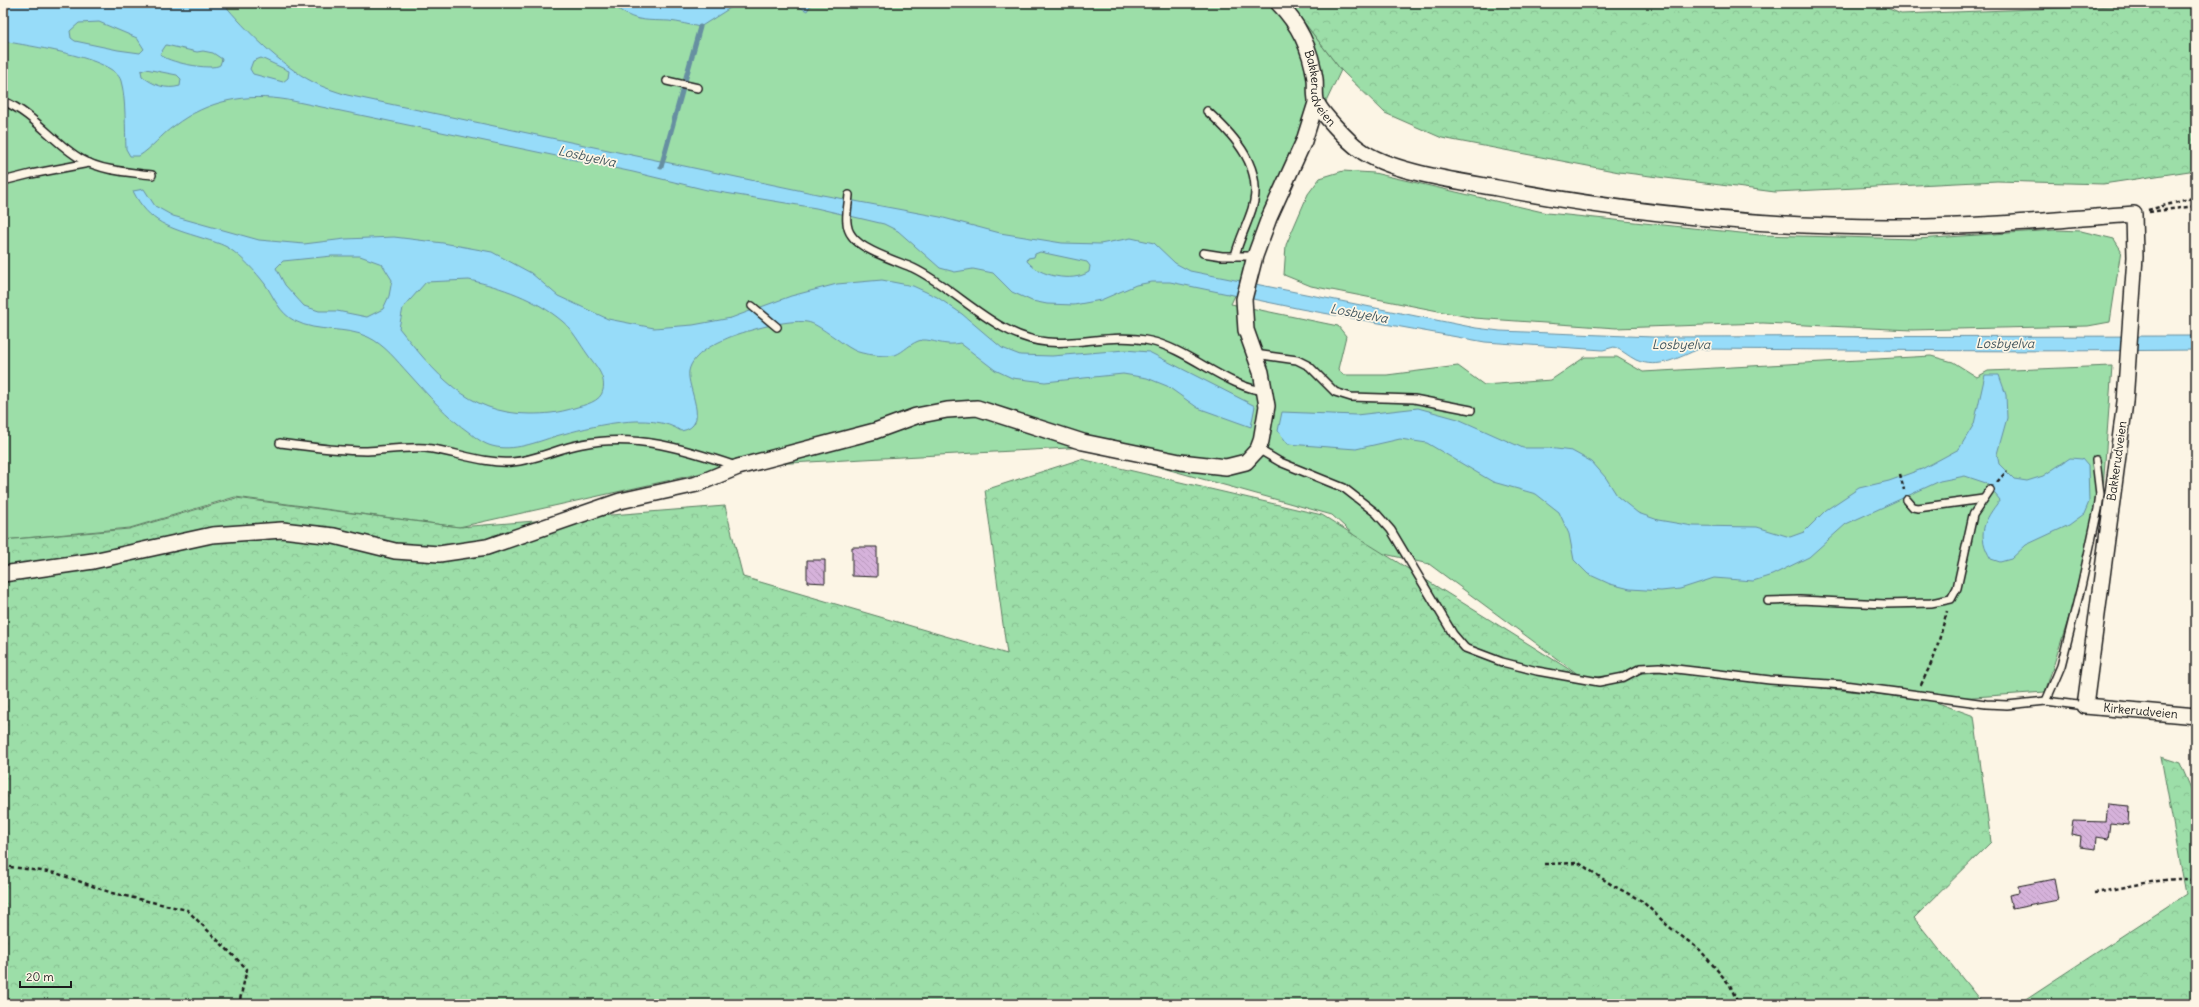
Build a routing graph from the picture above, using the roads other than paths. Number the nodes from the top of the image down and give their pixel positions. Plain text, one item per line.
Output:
1 (1278, 3) edge
2 (667, 81) dead end
3 (698, 88) dead end
4 (3, 101) edge
5 (1316, 103) junction
6 (1207, 111) dead end
7 (89, 163) junction
8 (152, 175) dead end
9 (3, 181) edge
10 (849, 195) dead end
11 (1203, 253) dead end
12 (1235, 256) junction
13 (1255, 256) junction
14 (752, 306) dead end
15 (777, 327) dead end
16 (1255, 354) junction
17 (1266, 391) junction
18 (1471, 410) dead end
19 (280, 443) dead end
20 (1258, 449) junction
21 (2096, 460) dead end
22 (738, 467) junction
23 (1990, 490) dead end
24 (1983, 499) junction
25 (1907, 500) road end
26 (3, 574) edge
27 (1768, 601) dead end
28 (2046, 701) junction
29 (2085, 706) junction
30 (2196, 716) edge

1 - 5 street, Bakkerudveien
2 - 3 lane
4 - 7 lane
5 - 13 street
5 - 29 street, Bakkerudveien
6 - 12 lane
7 - 8 lane
7 - 9 lane
10 - 17 lane
11 - 12 lane
12 - 13 lane
13 - 16 street
14 - 15 lane
16 - 17 street
16 - 18 lane
17 - 20 street
19 - 22 lane
20 - 22 street
20 - 28 lane
21 - 28 lane
22 - 26 street
23 - 24 lane
24 - 25 lane
24 - 27 lane
28 - 29 lane
29 - 30 street, Kirkerudveien

